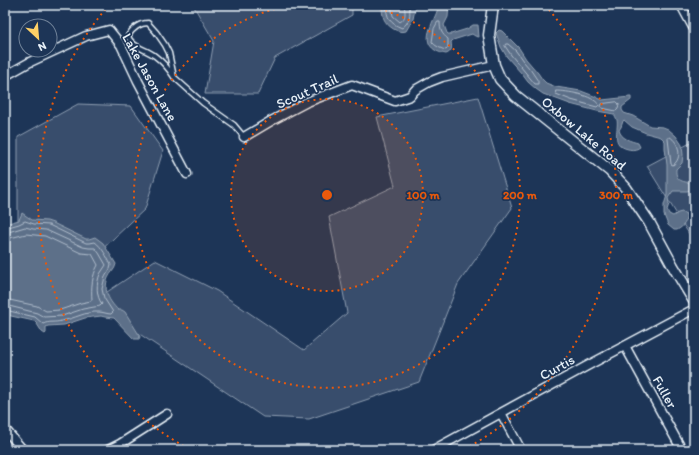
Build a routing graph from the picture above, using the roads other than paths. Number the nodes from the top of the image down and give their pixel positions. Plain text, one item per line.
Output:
1 (493, 5) edge
2 (681, 5) edge
3 (694, 29) edge
4 (494, 65) junction
5 (5, 76) edge
6 (174, 76) junction
7 (244, 137) joint
8 (187, 174) dead end
9 (694, 301) edge
10 (694, 309) edge
11 (625, 346) junction
12 (501, 413) junction
13 (167, 414) dead end
14 (5, 429) edge
15 (23, 450) edge
16 (108, 450) edge
17 (433, 450) edge
18 (522, 450) edge
19 (682, 450) edge

1 - 4 street, Oxbow Lake Road
2 - 3 street
4 - 7 street, Scout Trail
4 - 9 street, Oxbow Lake Road
5 - 8 street, Lake Jason Lane
6 - 6 lane
6 - 7 lane
10 - 11 street, Curtis
11 - 12 street, Curtis
11 - 19 street, Fuller
12 - 17 street, Curtis
12 - 18 street
13 - 16 street
14 - 15 street

